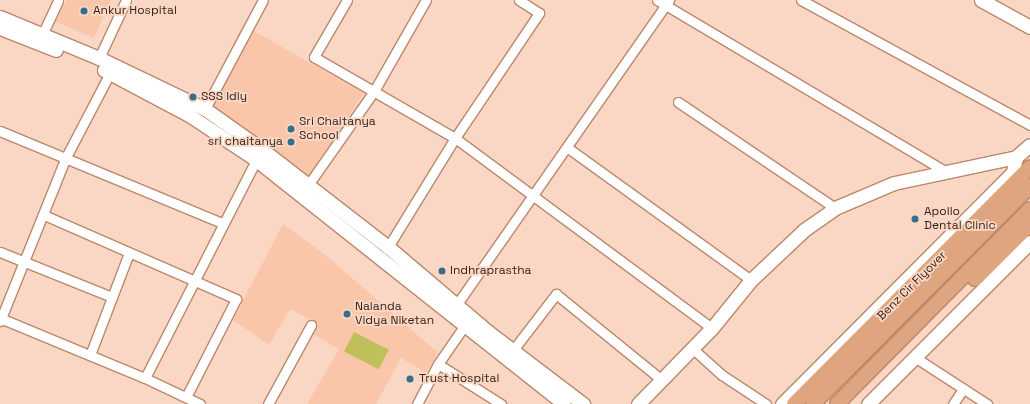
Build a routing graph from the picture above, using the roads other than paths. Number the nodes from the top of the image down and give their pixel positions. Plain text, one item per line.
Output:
1 (58, 0) edge
2 (126, 0) edge
3 (263, 0) edge
4 (347, 0) edge
5 (426, 0) edge
6 (519, 0) edge
7 (657, 0) edge
8 (801, 0) edge
9 (981, 0) edge
10 (668, 3) edge
11 (0, 17) edge
12 (1030, 27) edge
13 (0, 28) edge
14 (42, 35) junction
15 (99, 58) junction
16 (112, 69) junction
17 (374, 91) junction
18 (678, 102) dead end
19 (205, 109) junction
20 (1030, 125) edge
21 (0, 131) edge
22 (455, 138) junction
23 (1030, 145) edge
24 (568, 148) junction
25 (259, 154) junction
26 (1016, 157) junction
27 (65, 159) junction
28 (1030, 167) edge
29 (943, 170) junction
30 (308, 185) junction
31 (1030, 186) edge
32 (534, 197) junction
33 (835, 208) junction
34 (1030, 210) edge
35 (44, 215) junction
36 (222, 223) junction
37 (1030, 224) edge
38 (1030, 242) edge
39 (388, 246) junction
40 (0, 252) edge
41 (129, 253) junction
42 (25, 262) junction
43 (192, 280) junction
44 (751, 280) junction
45 (112, 297) junction
46 (457, 304) junction
47 (0, 319) edge
48 (468, 321) junction
49 (311, 325) dead end
50 (712, 328) junction
51 (693, 348) junction
52 (514, 350) junction
53 (90, 355) junction
54 (916, 358) junction
55 (438, 364) junction
56 (145, 378) junction
57 (662, 380) junction
58 (963, 389) junction
59 (186, 397) junction
60 (498, 403) edge
61 (200, 404) edge
62 (268, 404) edge
63 (417, 404) edge
64 (564, 404) edge
65 (583, 404) edge
66 (638, 404) edge
67 (766, 404) edge
68 (782, 404) edge
69 (794, 404) edge
70 (813, 404) edge
71 (837, 404) edge
72 (849, 404) edge
73 (868, 404) edge
74 (953, 404) edge
75 (987, 404) edge

1 - 14 street
2 - 15 street
3 - 19 street
4 - 17 street
5 - 17 street
6 - 22 street
7 - 10 street
8 - 20 street
9 - 12 street
10 - 24 street
10 - 29 street
11 - 14 street
13 - 16 street
14 - 15 street
15 - 16 street
16 - 19 street
16 - 25 street
16 - 27 street
17 - 22 street
17 - 30 street
18 - 33 street
19 - 25 street
21 - 27 street
22 - 32 street
22 - 39 street
23 - 26 street
24 - 32 street
24 - 44 street
25 - 30 street
25 - 36 street
25 - 48 street
26 - 29 street
26 - 68 street
27 - 35 street
27 - 36 street
28 - 69 main road, Benz Cir Flyover
29 - 33 street
30 - 39 street
31 - 70 main road
32 - 46 street
32 - 50 street
33 - 44 street
34 - 71 main road
35 - 41 street
35 - 42 street
36 - 43 street
37 - 72 main road
38 - 54 street
39 - 46 street
40 - 42 street
41 - 43 street
41 - 45 street
42 - 45 street
42 - 47 street
43 - 56 street
43 - 59 street
44 - 50 street
45 - 53 street
46 - 48 street
47 - 53 street
48 - 52 street
48 - 55 street
48 - 64 street
49 - 62 street
50 - 51 street
51 - 57 street
51 - 67 street
52 - 57 street
52 - 65 street
53 - 56 street
54 - 58 street
54 - 73 street
55 - 60 street
55 - 63 street
56 - 59 street
57 - 66 street
58 - 74 street
58 - 75 street
59 - 61 street

